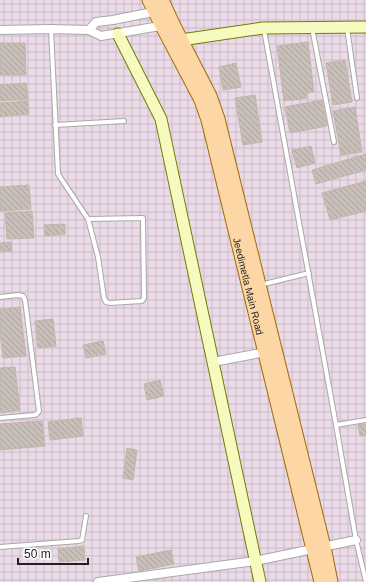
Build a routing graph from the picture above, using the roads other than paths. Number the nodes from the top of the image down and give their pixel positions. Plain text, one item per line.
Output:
1 (158, 5) edge
2 (167, 25) junction
3 (366, 27) edge
4 (263, 28) junction
5 (312, 28) junction
6 (347, 28) junction
7 (51, 29) junction
8 (0, 30) edge
9 (89, 30) junction
10 (118, 34) junction
11 (176, 41) junction
12 (357, 98) dead end
13 (124, 121) dead end
14 (55, 125) junction
15 (334, 142) dead end
16 (88, 219) junction
17 (309, 273) junction
18 (259, 285) junction
19 (0, 297) edge
20 (266, 352) junction
21 (213, 362) junction
22 (0, 418) edge
23 (366, 420) edge
24 (336, 425) junction
25 (86, 516) dead end
26 (356, 540) junction
27 (0, 547) edge
28 (319, 548) junction
29 (255, 561) junction
30 (98, 582) edge
31 (260, 582) edge
32 (321, 582) edge
33 (331, 582) edge
34 (366, 582) edge

1 - 2 main road, Jeedimetla Main Road
1 - 9 street
2 - 10 street
2 - 11 main road, Jeedimetla Main Road
3 - 6 street
4 - 5 street
4 - 11 street
4 - 17 lane
5 - 6 street
5 - 15 lane
6 - 12 lane
7 - 8 street
7 - 9 street
7 - 14 lane
9 - 10 street
10 - 21 street
11 - 18 main road, Jeedimetla Main Road
11 - 20 main road, Jeedimetla Main Road
13 - 14 lane
14 - 16 lane
16 - 16 lane
17 - 18 lane
17 - 24 lane
18 - 28 main road, Jeedimetla Main Road
19 - 22 lane
20 - 21 street
20 - 28 main road, Jeedimetla Main Road
21 - 29 street
23 - 24 lane
24 - 26 lane
25 - 27 lane
26 - 28 street
26 - 34 lane
28 - 29 street
28 - 32 main road, Jeedimetla Main Road
28 - 33 main road, Jeedimetla Main Road
29 - 30 street
29 - 31 street

